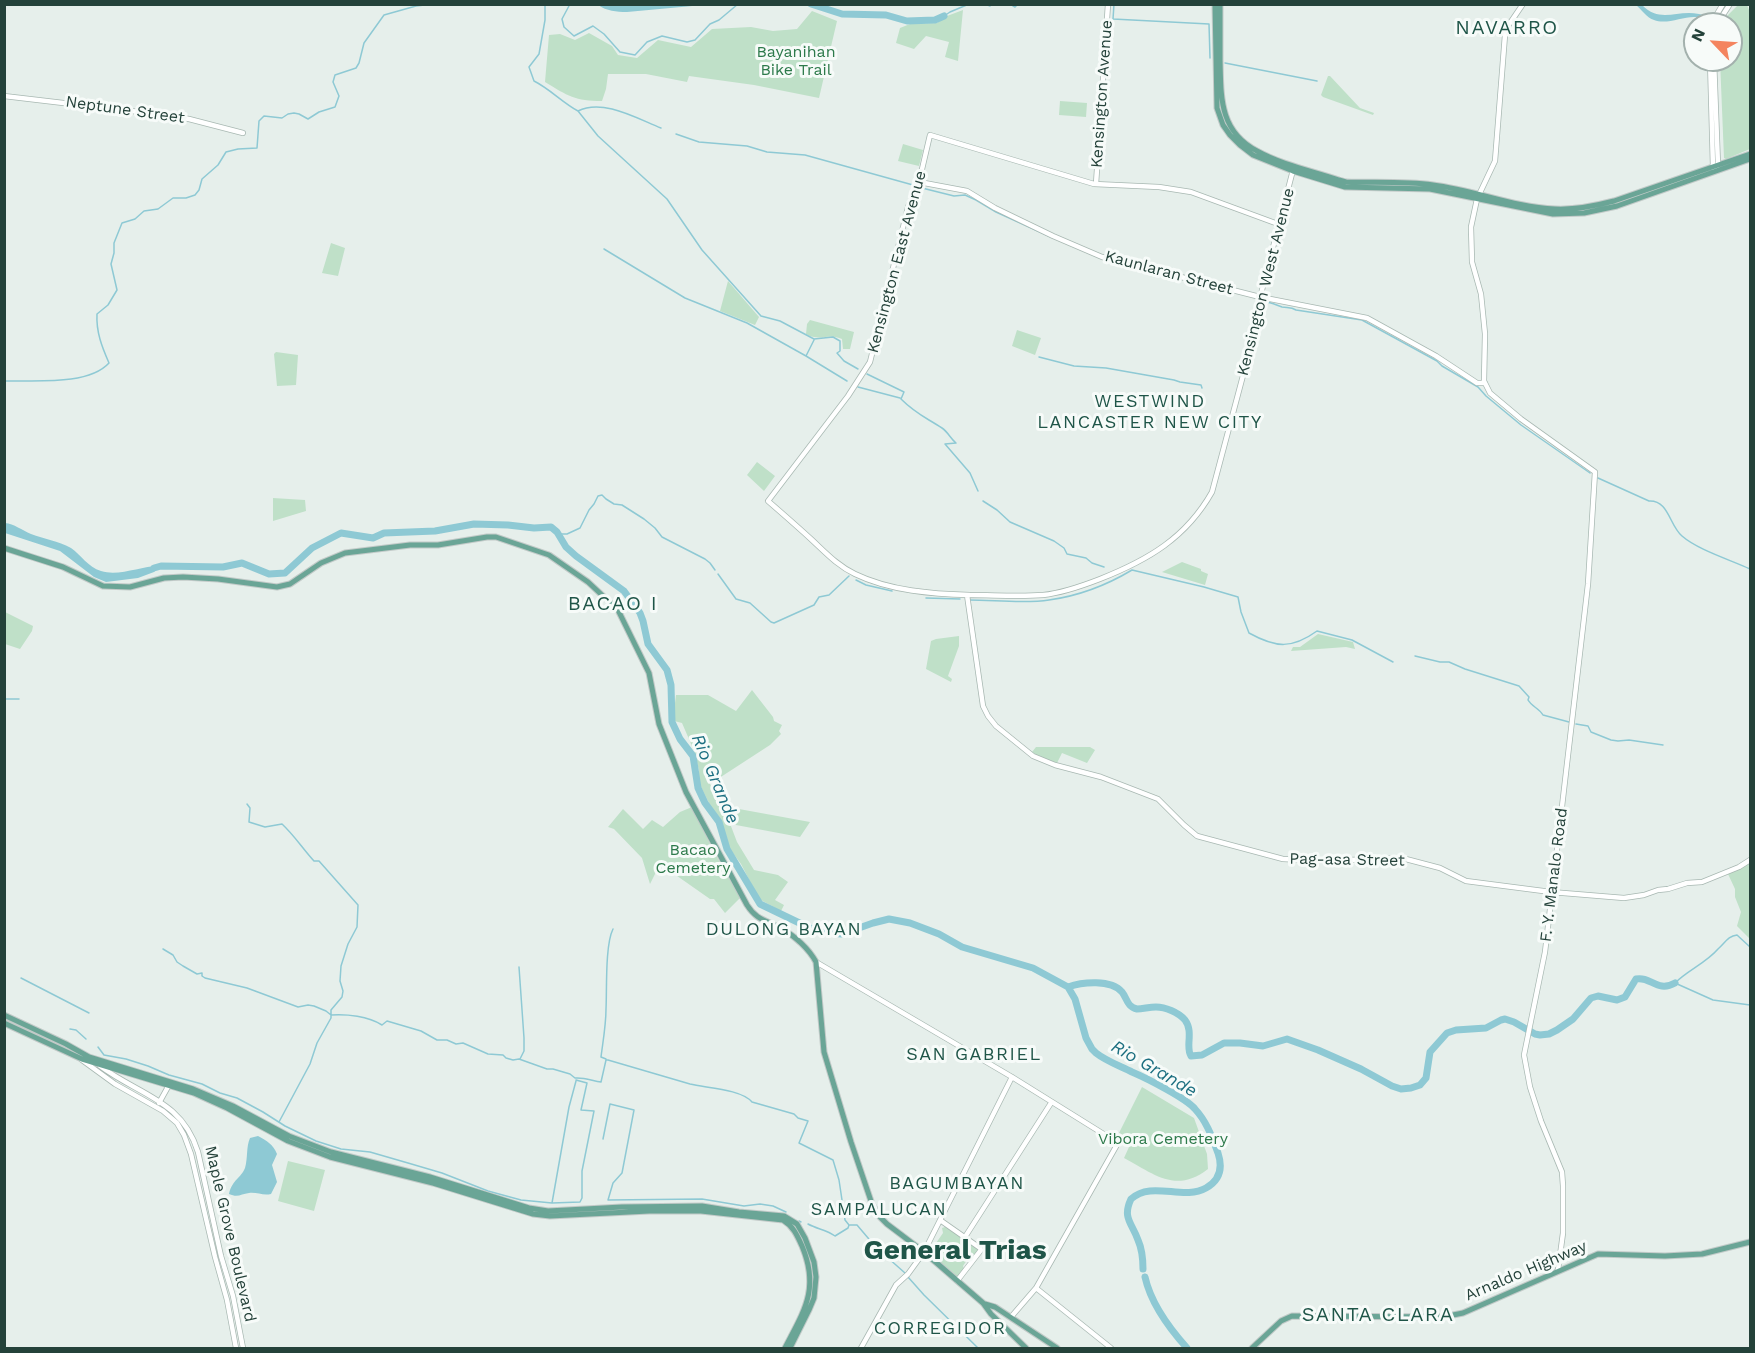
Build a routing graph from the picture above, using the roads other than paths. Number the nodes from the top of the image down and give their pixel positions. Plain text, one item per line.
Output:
1 (1108, 4) edge
2 (1215, 4) edge
3 (1220, 4) edge
4 (1523, 4) edge
5 (1712, 72) edge
6 (4, 96) edge
7 (243, 133) dead end
8 (1750, 154) edge
9 (1750, 159) edge
10 (1294, 168) junction
11 (1715, 168) junction
12 (1096, 184) junction
13 (918, 185) junction
14 (1478, 197) junction
15 (1278, 224) junction
16 (1260, 297) junction
17 (1485, 383) junction
18 (768, 501) joint
19 (4, 548) edge
20 (967, 595) junction
21 (1749, 861) edge
22 (1750, 869) edge
23 (1551, 892) junction
24 (816, 962) junction
25 (4, 1015) edge
26 (4, 1023) edge
27 (89, 1057) junction
28 (82, 1059) junction
29 (101, 1066) junction
30 (1012, 1077) junction
31 (169, 1085) junction
32 (1051, 1103) junction
33 (158, 1104) junction
34 (940, 1220) junction
35 (966, 1237) junction
36 (1750, 1242) edge
37 (924, 1252) junction
38 (1558, 1270) junction
39 (957, 1281) junction
40 (1036, 1288) junction
41 (983, 1303) junction
42 (1011, 1317) junction
43 (236, 1348) edge
44 (243, 1348) edge
45 (785, 1348) edge
46 (790, 1348) edge
47 (861, 1348) edge
48 (1026, 1348) edge
49 (1057, 1348) edge
50 (1111, 1348) edge
51 (1252, 1348) edge

1 - 12 street, Kensington Avenue
2 - 10 main road
3 - 10 main road
4 - 14 street
5 - 11 street
6 - 7 street, Neptune Street
8 - 11 main road
9 - 11 main road
10 - 14 main road
10 - 15 street, Kensington West Avenue
11 - 14 main road
12 - 13 street, Kensington East Avenue
12 - 15 street
13 - 16 street, Kaunlaran Street
13 - 18 street, Kensington East Avenue
14 - 17 street
15 - 16 street, Kensington West Avenue
16 - 17 street, Kaunlaran Street
16 - 20 street, Kensington West Avenue
17 - 23 street, F. Y. Manalo Road
18 - 20 street, Kensington West Avenue
19 - 24 main road
20 - 23 street, Pag-asa Street
21 - 22 street
21 - 23 street, Pag-asa Street
23 - 38 street, F. Y. Manalo Road
24 - 30 street
24 - 37 main road
25 - 27 main road, Maple Grove Boulevard
26 - 28 main road, Maple Grove Boulevard
27 - 29 street, Maple Grove Boulevard
27 - 46 main road
28 - 29 main road
28 - 33 street, Maple Grove Boulevard
29 - 31 main road
29 - 33 street, Maple Grove Boulevard
30 - 32 street
30 - 34 street
31 - 33 street
31 - 45 main road
32 - 35 street
32 - 40 street
33 - 43 street, Maple Grove Boulevard
33 - 44 street, Maple Grove Boulevard
34 - 35 street
34 - 37 street
35 - 39 street
36 - 38 main road, Arnaldo Highway
37 - 39 main road
37 - 47 street
38 - 51 main road, Arnaldo Highway
39 - 41 main road
40 - 42 street
40 - 50 street
41 - 42 main road
41 - 48 main road
42 - 49 main road

